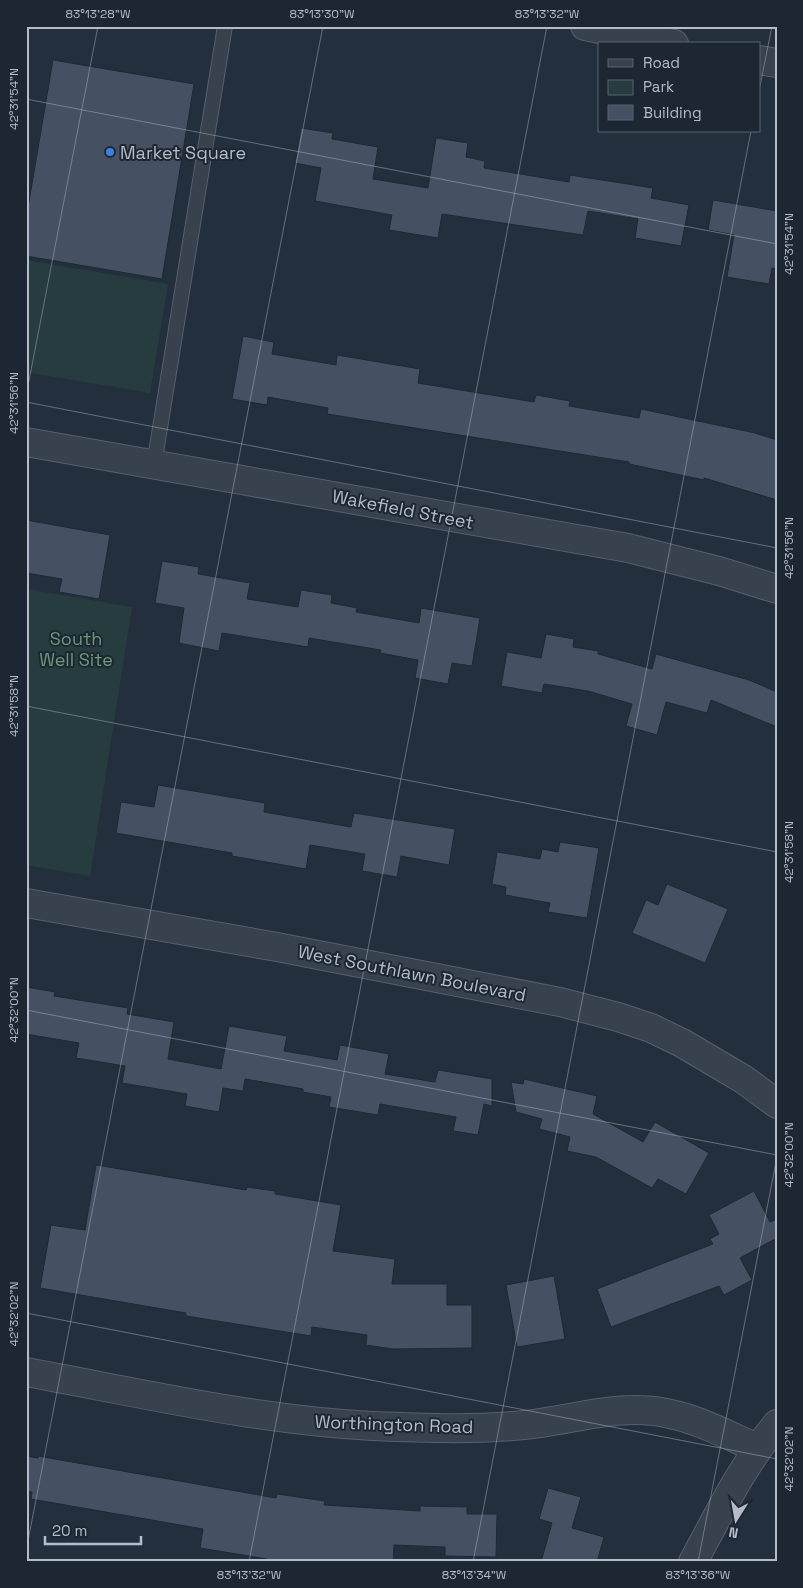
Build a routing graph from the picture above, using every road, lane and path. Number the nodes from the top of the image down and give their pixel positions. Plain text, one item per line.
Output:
1 (225, 26) edge
2 (585, 26) edge
3 (664, 42) edge
4 (760, 60) edge
5 (777, 63) edge
6 (26, 442) edge
7 (154, 465) junction
8 (777, 589) edge
9 (26, 903) edge
10 (777, 1104) edge
11 (26, 1372) edge
12 (777, 1424) edge
13 (757, 1448) junction
14 (693, 1562) edge

1 - 7 lane
2 - 3 street
4 - 5 street
6 - 7 street, Wakefield Street
7 - 8 street, Wakefield Street
9 - 10 street, West Southlawn Boulevard
11 - 13 street, Worthington Road
12 - 13 street
13 - 14 street

